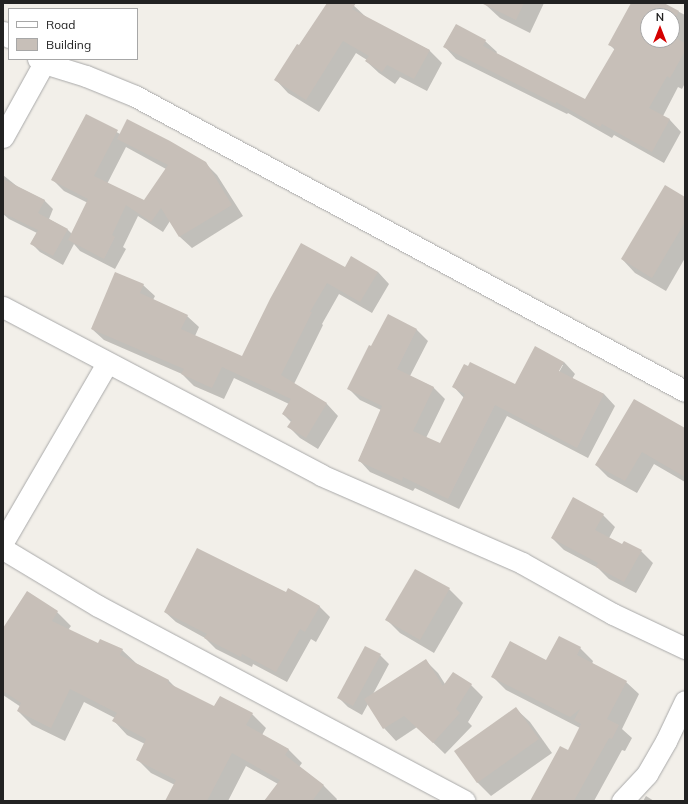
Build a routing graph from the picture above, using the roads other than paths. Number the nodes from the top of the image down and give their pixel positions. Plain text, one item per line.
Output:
1 (41, 61) edge
2 (3, 137) edge
3 (3, 307) edge
4 (107, 363) junction
5 (685, 391) edge
6 (3, 542) edge
7 (3, 549) edge
8 (685, 648) edge
9 (685, 701) edge
10 (464, 801) edge
11 (622, 801) edge

1 - 2 street
1 - 5 street
3 - 4 street
4 - 6 street
4 - 8 street
7 - 10 street
9 - 11 street

